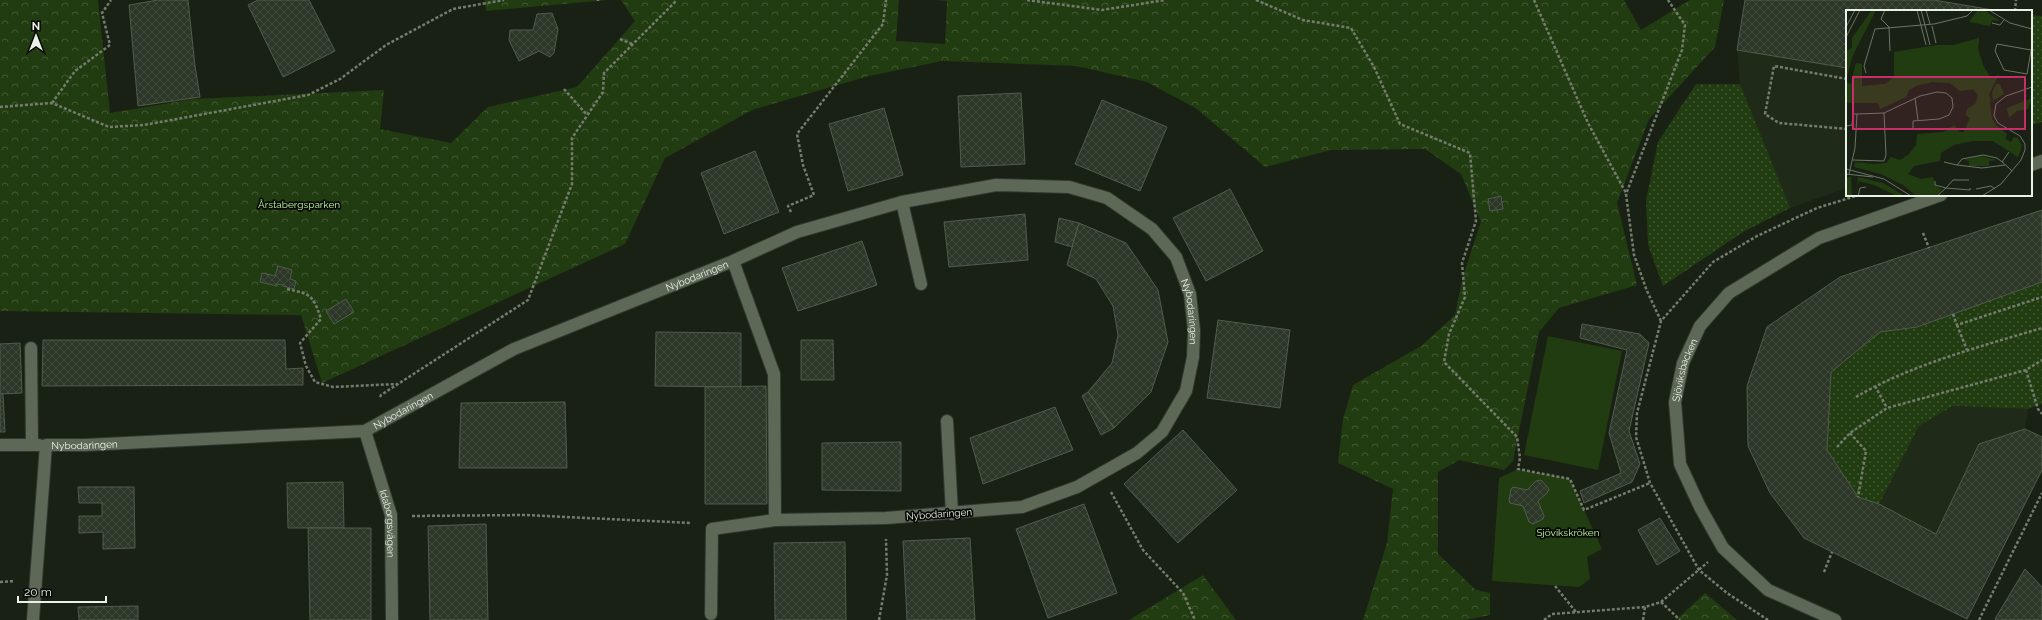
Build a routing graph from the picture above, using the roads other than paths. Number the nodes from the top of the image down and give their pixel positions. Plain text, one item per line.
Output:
1 (2042, 161) edge
2 (2032, 165) edge
3 (1937, 196) edge
4 (902, 202) junction
5 (732, 261) junction
6 (921, 284) dead end
7 (31, 348) dead end
8 (947, 421) dead end
9 (365, 430) junction
10 (0, 445) edge
11 (32, 445) junction
12 (46, 445) junction
13 (952, 514) junction
14 (775, 520) junction
15 (711, 614) dead end
16 (33, 620) edge
17 (392, 620) edge
18 (1835, 620) edge

1 - 2 street
3 - 18 street, Sjöviksbacken
4 - 5 street, Nybodaringen
4 - 6 street
4 - 13 street, Nybodaringen
5 - 9 street, Nybodaringen
5 - 14 street, Nybodaringen
7 - 11 street
8 - 13 street
9 - 12 street, Nybodaringen
9 - 17 street, Idaborgsvägen
10 - 11 street, Nybodaringen
11 - 12 street, Nybodaringen
12 - 16 street, Nybodaringen
13 - 14 street, Nybodaringen
14 - 15 street, Nybodaringen

